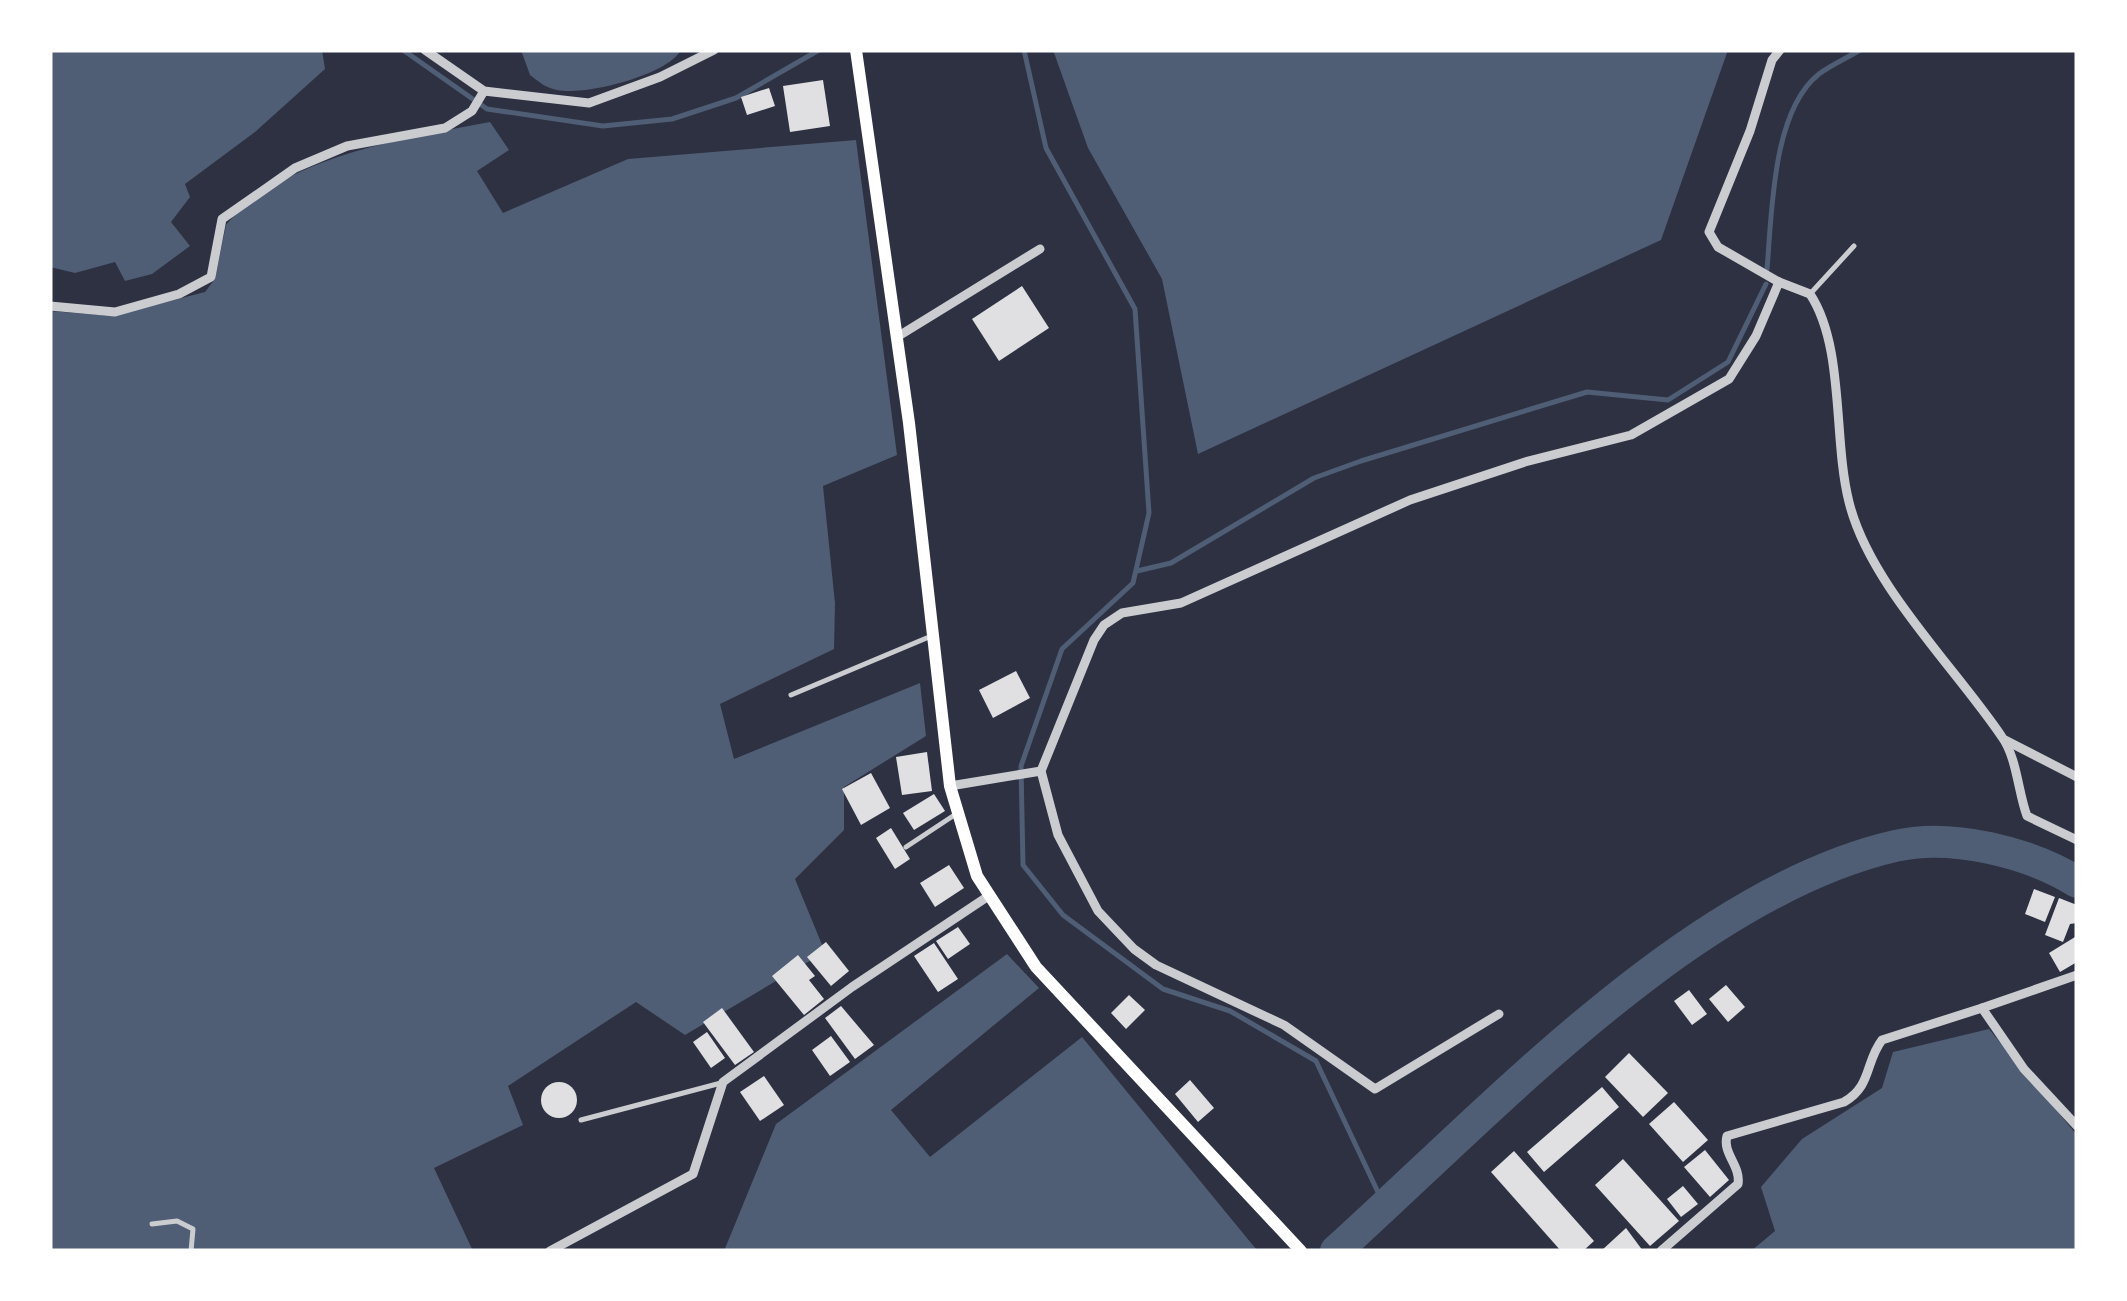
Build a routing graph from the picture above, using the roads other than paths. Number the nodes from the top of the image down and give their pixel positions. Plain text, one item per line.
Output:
1 (425, 50) edge
2 (714, 50) edge
3 (856, 50) edge
4 (1780, 50) edge
5 (483, 93) junction
6 (1854, 246) dead end
7 (1040, 249) dead end
8 (1779, 282) junction
9 (1810, 294) junction
10 (50, 306) edge
11 (897, 336) junction
12 (932, 636) junction
13 (792, 695) dead end
14 (2005, 740) junction
15 (1042, 772) junction
16 (2077, 777) edge
17 (950, 786) junction
18 (958, 813) junction
19 (2077, 840) edge
20 (906, 847) dead end
21 (988, 897) junction
22 (2077, 975) edge
23 (1982, 1008) junction
24 (1499, 1014) dead end
25 (724, 1082) junction
26 (580, 1120) dead end
27 (2077, 1126) edge
28 (152, 1224) dead end
29 (1296, 1246) edge
30 (191, 1251) edge
31 (550, 1251) edge
32 (1661, 1251) edge

1 - 5 street
2 - 5 street
3 - 11 main road
4 - 8 street
5 - 10 street
6 - 9 lane
7 - 11 street
8 - 9 street
8 - 15 street
9 - 14 street
11 - 12 main road
12 - 13 lane
12 - 17 main road
14 - 16 street
14 - 19 street
15 - 17 street
15 - 24 street
17 - 18 main road
18 - 20 lane
18 - 21 main road
21 - 25 street
21 - 29 main road
22 - 23 street
23 - 27 street
23 - 32 street
25 - 26 lane
25 - 31 street
28 - 30 lane

